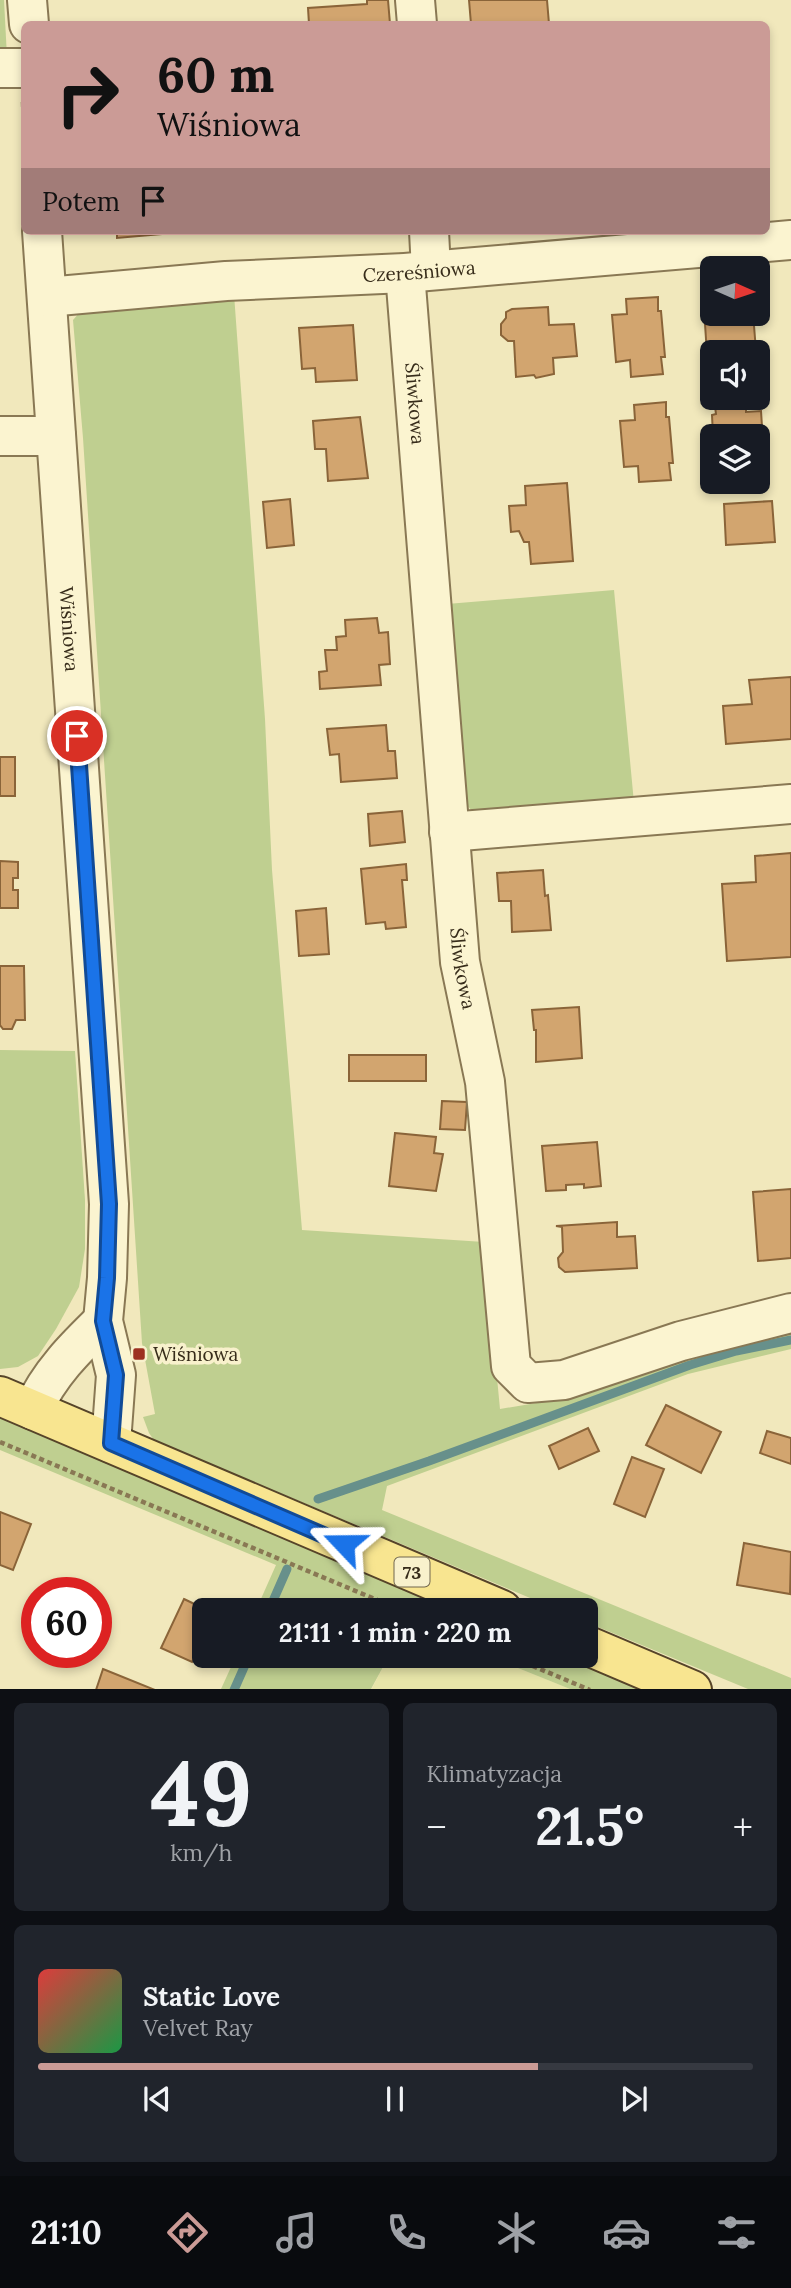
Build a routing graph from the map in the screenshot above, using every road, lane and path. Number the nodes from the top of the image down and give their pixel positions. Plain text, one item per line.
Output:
1 (27, 0) edge
2 (415, 0) edge
3 (29, 21) edge
4 (417, 21) edge
5 (0, 68) edge
6 (21, 68) edge
7 (42, 235) edge
8 (428, 235) edge
9 (791, 240) edge
10 (418, 271) junction
11 (47, 298) junction
12 (0, 436) edge
13 (56, 436) junction
14 (791, 804) edge
15 (449, 832) junction
16 (791, 1313) edge
17 (103, 1321) junction
18 (17, 1403) edge
19 (0, 1442) edge
20 (111, 1443) junction
21 (372, 1598) edge
22 (474, 1598) edge
23 (598, 1650) edge
24 (538, 1668) edge
25 (590, 1689) edge
26 (692, 1689) edge

1 - 3 street
2 - 4 street
5 - 6 street
7 - 11 street, Wiśniowa
8 - 10 street, Śliwkowa
9 - 10 street, Czereśniowa
10 - 11 street, Czereśniowa
10 - 15 street, Śliwkowa
11 - 13 street, Wiśniowa
12 - 13 street
13 - 17 street, Wiśniowa
14 - 15 street
15 - 16 street, Śliwkowa
17 - 18 street
17 - 20 street, Wiśniowa
18 - 20 main road, 73
19 - 21 path
20 - 22 main road, 73
23 - 26 main road
24 - 25 path

